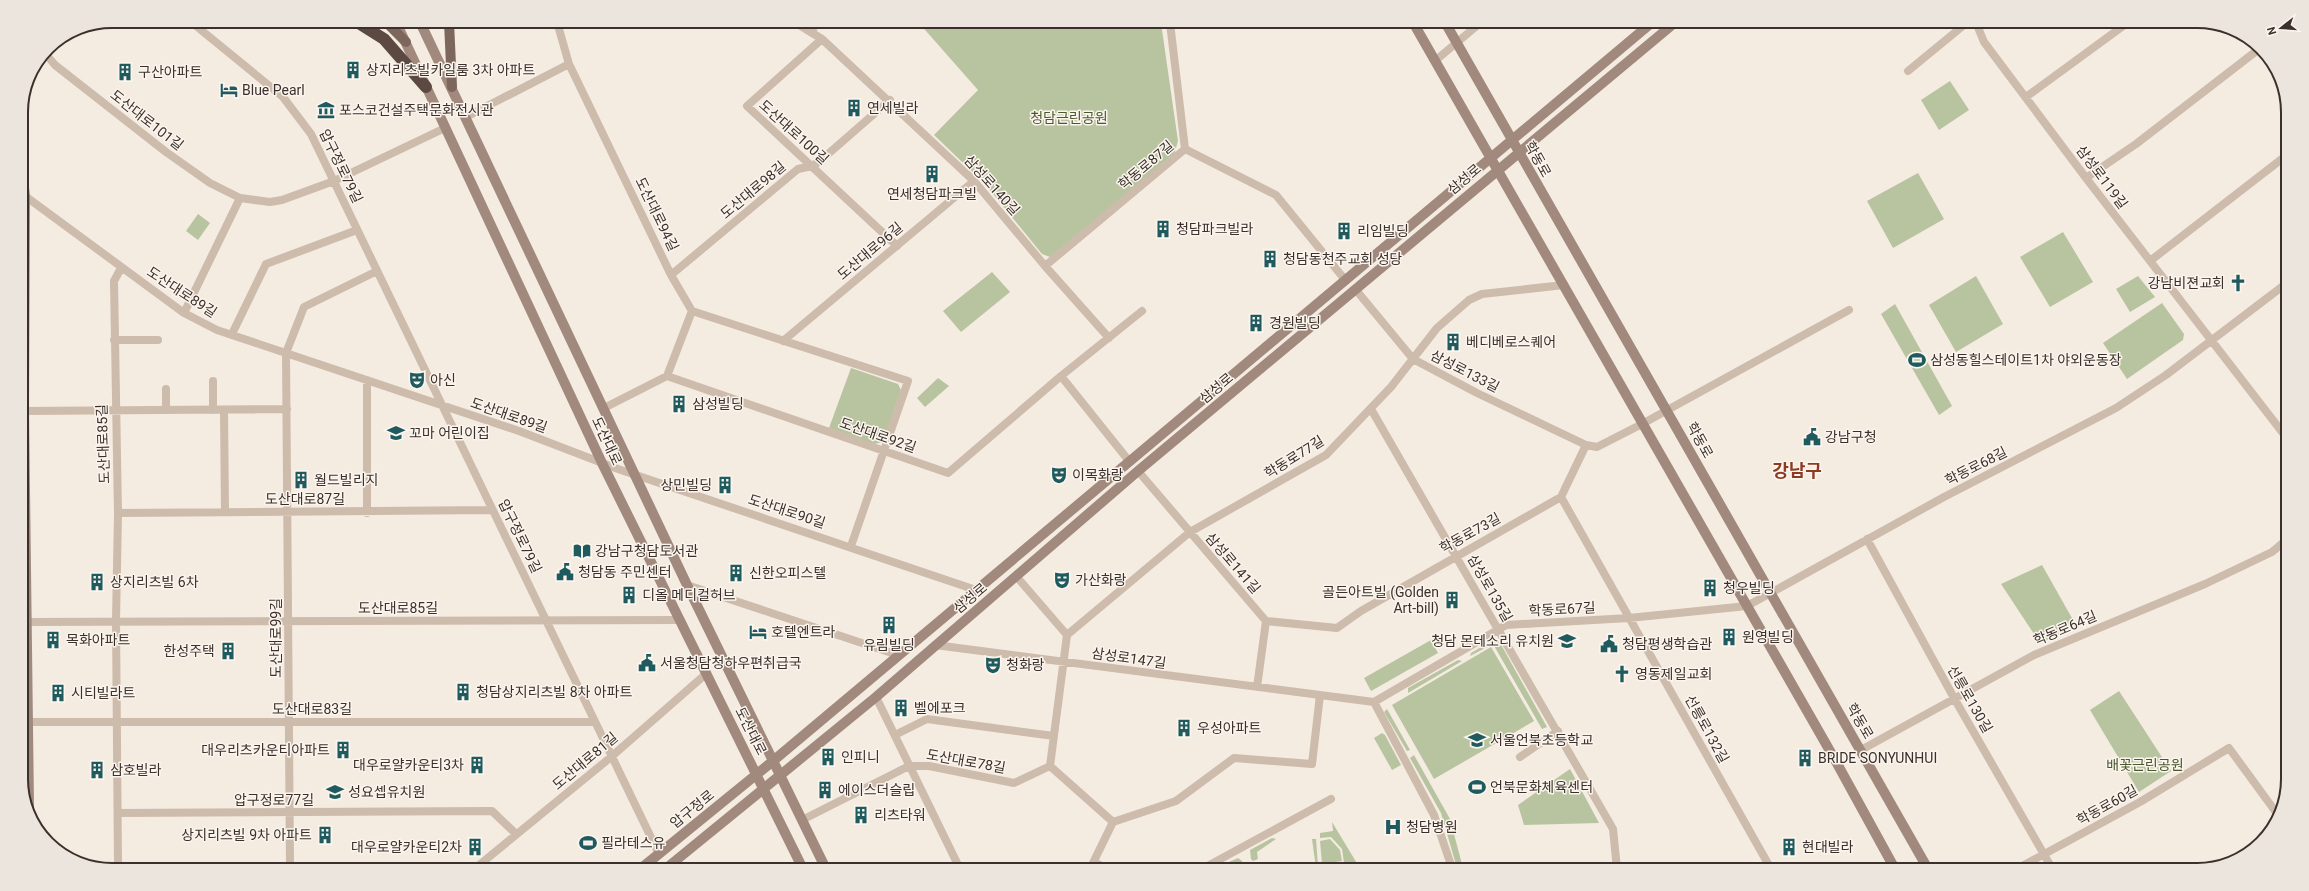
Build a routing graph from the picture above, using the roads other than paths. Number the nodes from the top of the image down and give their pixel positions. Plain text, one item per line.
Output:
1 (199, 28) edge
2 (367, 28) edge
3 (392, 28) edge
4 (399, 28) edge
5 (423, 28) edge
6 (448, 28) edge
7 (559, 28) edge
8 (804, 28) edge
9 (813, 28) edge
10 (1171, 28) edge
11 (1416, 28) edge
12 (1448, 28) edge
13 (1474, 28) edge
14 (1644, 28) edge
15 (1668, 28) edge
16 (1960, 28) edge
17 (1978, 28) edge
18 (2120, 28) edge
19 (812, 33) junction
20 (822, 39) junction
21 (406, 42) junction
22 (1456, 42) junction
23 (2256, 52) edge
24 (48, 57) edge
25 (1436, 60) junction
26 (569, 64) junction
27 (1908, 71) dead end
28 (426, 87) junction
29 (452, 87) junction
30 (2026, 97) junction
31 (890, 100) junction
32 (466, 117) junction
33 (445, 128) junction
34 (1512, 140) junction
35 (1185, 149) junction
36 (1518, 153) junction
37 (1490, 158) junction
38 (2281, 160) edge
39 (812, 166) junction
40 (1496, 170) junction
41 (2086, 178) junction
42 (334, 181) junction
43 (974, 181) junction
44 (28, 198) edge
45 (240, 198) junction
46 (357, 230) junction
47 (897, 246) junction
48 (2150, 261) junction
49 (1045, 266) junction
50 (121, 268) junction
51 (378, 271) junction
52 (671, 275) junction
53 (1346, 281) junction
54 (1564, 285) junction
55 (2281, 288) edge
56 (1356, 290) junction
57 (1849, 310) dead end
58 (692, 311) junction
59 (1142, 311) dead end
60 (184, 313) junction
61 (232, 334) junction
62 (1109, 338) junction
63 (114, 340) junction
64 (158, 340) dead end
65 (783, 341) junction
66 (2211, 341) junction
67 (286, 353) junction
68 (1414, 359) junction
69 (666, 376) junction
70 (1061, 376) junction
71 (367, 380) junction
72 (213, 381) dead end
73 (166, 389) dead end
74 (443, 406) junction
75 (604, 408) junction
76 (1371, 408) junction
77 (287, 409) junction
78 (115, 410) junction
79 (166, 410) junction
80 (213, 410) junction
81 (224, 410) junction
82 (28, 411) edge
83 (1663, 413) junction
84 (1642, 424) junction
85 (2281, 431) edge
86 (1586, 445) junction
87 (884, 450) junction
88 (1129, 461) junction
89 (602, 463) junction
90 (618, 469) joint
91 (1138, 471) junction
92 (635, 474) junction
93 (1561, 497) junction
94 (492, 510) junction
95 (225, 512) junction
96 (289, 512) junction
97 (118, 513) junction
98 (367, 513) junction
99 (1190, 532) junction
100 (1867, 539) junction
101 (2281, 544) edge
102 (851, 546) junction
103 (1456, 556) junction
104 (1016, 576) junction
105 (687, 586) junction
106 (976, 590) junction
107 (1771, 593) junction
108 (1747, 606) junction
109 (1629, 618) junction
110 (547, 620) junction
111 (679, 620) junction
112 (289, 621) junction
113 (1266, 621) junction
114 (28, 622) edge
115 (116, 622) junction
116 (1498, 628) junction
117 (1067, 635) junction
118 (935, 645) junction
119 (898, 655) junction
120 (1064, 662) junction
121 (707, 673) junction
122 (1257, 687) junction
123 (1320, 694) junction
124 (876, 697) junction
125 (1954, 698) junction
126 (1374, 702) junction
127 (28, 722) joint
128 (117, 722) junction
129 (290, 722) junction
130 (595, 722) junction
131 (1558, 732) junction
132 (895, 736) junction
133 (1054, 736) junction
134 (1861, 750) junction
135 (611, 757) junction
136 (1520, 757) dead end
137 (773, 762) junction
138 (909, 766) junction
139 (1050, 766) junction
140 (757, 774) junction
141 (781, 775) junction
142 (764, 788) junction
143 (29, 789) edge
144 (1330, 799) dead end
145 (2275, 811) edge
146 (290, 812) junction
147 (118, 813) junction
148 (802, 820) junction
149 (1113, 822) junction
150 (516, 834) junction
151 (659, 854) junction
152 (2044, 854) junction
153 (118, 863) edge
154 (290, 863) edge
155 (482, 863) edge
156 (648, 863) edge
157 (674, 863) edge
158 (800, 863) edge
159 (823, 863) edge
160 (957, 863) edge
161 (1093, 863) edge
162 (1213, 863) edge
163 (1450, 863) edge
164 (1617, 863) edge
165 (1768, 863) edge
166 (1892, 863) edge
167 (1925, 863) edge
168 (2028, 863) edge
169 (2049, 863) edge

1 - 42 street, 압구정로79길
2 - 28 highway
3 - 21 main road
4 - 21 main road, 도산대로
5 - 29 main road, 도산대로
6 - 29 main road
7 - 26 street, 도산대로94길
8 - 19 street, 삼성로140길
9 - 19 street
10 - 35 street, 학동로87길
11 - 25 main road
12 - 22 main road, 학동로
13 - 22 street
14 - 34 main road, 삼성로
15 - 36 main road, 삼성로
16 - 27 street
17 - 30 street, 삼성로119길
18 - 30 street
19 - 20 street, 삼성로140길
20 - 31 street, 삼성로140길
20 - 39 street, 도산대로100길
21 - 28 main road, 도산대로
22 - 25 street
22 - 34 main road, 학동로
23 - 41 street
24 - 45 street, 도산대로101길
25 - 37 main road
26 - 32 street
26 - 52 street, 도산대로94길
28 - 33 main road, 도산대로
29 - 32 main road, 도산대로
30 - 41 street, 삼성로119길
31 - 39 street, 도산대로98길
31 - 43 street, 삼성로140길
32 - 75 main road, 도산대로
33 - 42 street, 도산대로101길
33 - 89 main road, 도산대로
34 - 36 main road, 학동로
34 - 37 main road, 삼성로
35 - 49 street, 학동로87길
35 - 53 street
36 - 40 main road, 삼성로
36 - 83 main road, 학동로
37 - 40 main road
37 - 53 main road, 삼성로
38 - 48 street
39 - 47 street, 도산대로100길
39 - 52 street, 도산대로98길
40 - 54 main road
40 - 56 main road, 삼성로
41 - 48 street, 삼성로119길
42 - 45 street, 도산대로101길
42 - 46 street, 압구정로79길
43 - 47 street, 도산대로96길
43 - 49 street, 삼성로140길
44 - 50 street, 도산대로89길
45 - 60 street
46 - 51 street, 압구정로79길
46 - 61 street
47 - 65 street, 도산대로96길
48 - 66 street, 삼성로119길
49 - 62 street, 삼성로140길
50 - 60 street, 도산대로89길
50 - 63 street, 도산대로85길
51 - 67 street, 도산대로99길
51 - 74 street, 압구정로79길
52 - 58 street, 도산대로94길
53 - 88 main road, 삼성로
54 - 68 street, 학동로77길
54 - 84 main road
55 - 66 street, 학동로68길
56 - 68 street, 삼성로133길
56 - 91 main road, 삼성로
57 - 83 street
58 - 65 street
58 - 69 street
59 - 62 street
60 - 61 street, 도산대로89길
61 - 67 street, 도산대로89길
62 - 70 street, 도산대로92길
63 - 64 street
63 - 78 street, 도산대로85길
65 - 87 street
66 - 85 street, 삼성로119길
66 - 100 street, 학동로68길
67 - 71 street, 도산대로89길
67 - 77 street, 도산대로99길
68 - 76 street, 학동로77길
68 - 86 street, 삼성로133길
69 - 75 street
69 - 87 street, 도산대로92길
70 - 87 street, 도산대로92길
70 - 88 street
71 - 74 street, 도산대로89길
71 - 98 street
72 - 80 street
73 - 79 street
74 - 89 street, 도산대로89길
74 - 94 street, 압구정로79길
75 - 92 main road, 도산대로
76 - 99 street, 학동로77길
76 - 103 street, 삼성로135길
77 - 81 street
77 - 96 street, 도산대로99길
78 - 79 street
78 - 82 street
78 - 97 street, 도산대로85길
79 - 80 street
80 - 81 street
81 - 95 street
83 - 84 street
83 - 107 main road, 학동로
84 - 86 street
84 - 108 main road
86 - 93 street
87 - 102 street
88 - 106 main road, 삼성로
89 - 90 street, 도산대로89길
89 - 111 main road, 도산대로
90 - 92 street, 도산대로90길
91 - 99 street, 삼성로141길
91 - 104 main road, 삼성로
92 - 102 street, 도산대로90길
92 - 105 main road, 도산대로
93 - 103 street, 학동로73길
93 - 109 street, 선릉로132길
94 - 98 street, 도산대로87길
94 - 110 street, 압구정로79길
95 - 96 street, 도산대로87길
95 - 97 street, 도산대로87길
96 - 98 street, 도산대로87길
96 - 112 street, 도산대로99길
97 - 115 street, 도산대로85길
99 - 113 street, 삼성로141길
99 - 117 street, 학동로77길
100 - 107 street, 학동로68길
100 - 125 street, 선릉로130길
101 - 125 street, 학동로64길
102 - 106 street, 도산대로90길
103 - 113 street, 학동로73길
103 - 116 street, 삼성로135길
104 - 117 street
104 - 118 main road, 삼성로
105 - 119 street
105 - 137 main road, 도산대로
106 - 119 main road, 삼성로
107 - 108 street, 학동로68길
107 - 134 main road, 학동로
108 - 109 street, 학동로67길
108 - 166 main road
109 - 116 street, 학동로67길
109 - 165 street, 선릉로132길
110 - 111 street, 도산대로85길
110 - 112 street, 도산대로85길
110 - 130 street, 압구정로79길
111 - 121 main road, 도산대로
112 - 115 street, 도산대로85길
112 - 129 street, 도산대로99길
113 - 122 street
114 - 115 street, 도산대로85길
115 - 128 street
116 - 126 street, 학동로67길
116 - 131 street, 삼성로135길
117 - 120 street
118 - 120 street, 삼성로147길
118 - 124 main road, 삼성로
119 - 137 main road, 삼성로
120 - 122 street, 삼성로147길
120 - 133 street
121 - 135 street, 도산대로81길
121 - 140 main road, 도산대로
122 - 123 street, 삼성로147길
123 - 126 street, 삼성로147길
123 - 149 street
124 - 132 street
124 - 141 main road, 삼성로
125 - 134 street, 학동로64길
125 - 152 street, 선릉로130길
126 - 163 street
127 - 128 street, 도산대로83길
127 - 143 main road
128 - 129 street, 도산대로83길
128 - 147 street
129 - 130 street, 도산대로83길
129 - 146 street, 도산대로99길
130 - 135 street, 압구정로79길
131 - 136 street
131 - 164 street, 삼성로135길
132 - 133 street
132 - 138 street
133 - 139 street
134 - 167 main road, 학동로
135 - 150 street, 도산대로81길
135 - 151 street, 압구정로79길
137 - 140 main road, 삼성로
137 - 141 main road, 도산대로
138 - 139 street, 도산대로78길
138 - 148 street, 도산대로78길
138 - 160 street
139 - 149 street
140 - 142 main road, 도산대로
140 - 151 main road, 압구정로
141 - 142 main road
141 - 148 main road, 도산대로
142 - 157 main road
142 - 158 main road, 도산대로
144 - 162 street
145 - 152 street, 학동로60길
146 - 147 street, 압구정로77길
146 - 150 street, 압구정로77길
146 - 154 street, 도산대로99길
147 - 153 street
148 - 159 main road, 도산대로
149 - 161 street
150 - 155 street, 도산대로81길
151 - 156 main road, 압구정로
152 - 168 street, 학동로60길
152 - 169 street, 선릉로130길

